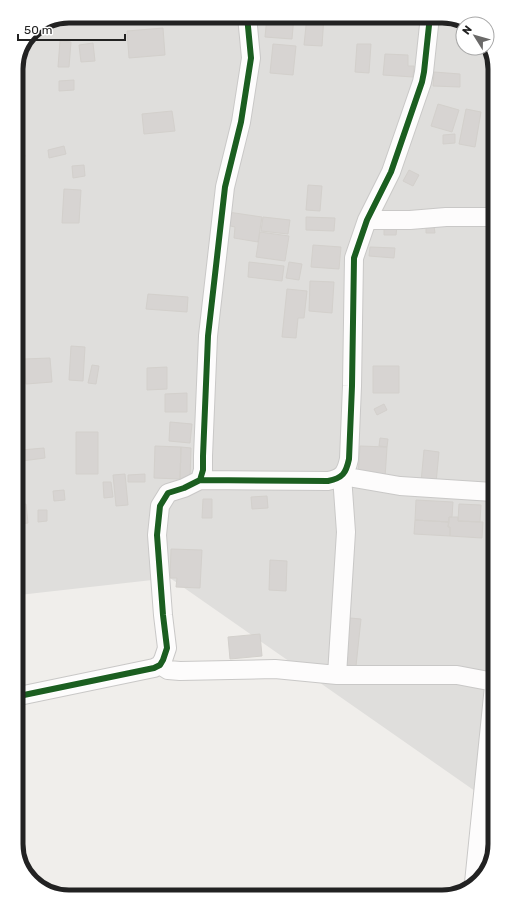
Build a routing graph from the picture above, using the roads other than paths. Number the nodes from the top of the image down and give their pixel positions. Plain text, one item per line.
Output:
1 (248, 23) edge
2 (429, 23) edge
3 (488, 217) edge
4 (367, 220) junction
5 (342, 476) junction
6 (200, 480) junction
7 (488, 492) edge
8 (160, 665) junction
9 (337, 674) junction
10 (488, 681) edge
11 (23, 695) edge
12 (488, 745) edge
13 (475, 875) edge

1 - 6 street
2 - 4 street
3 - 4 street
4 - 5 street
5 - 6 street
5 - 7 street
5 - 9 street
6 - 8 street
8 - 9 street
8 - 11 street
9 - 10 street
12 - 13 street

